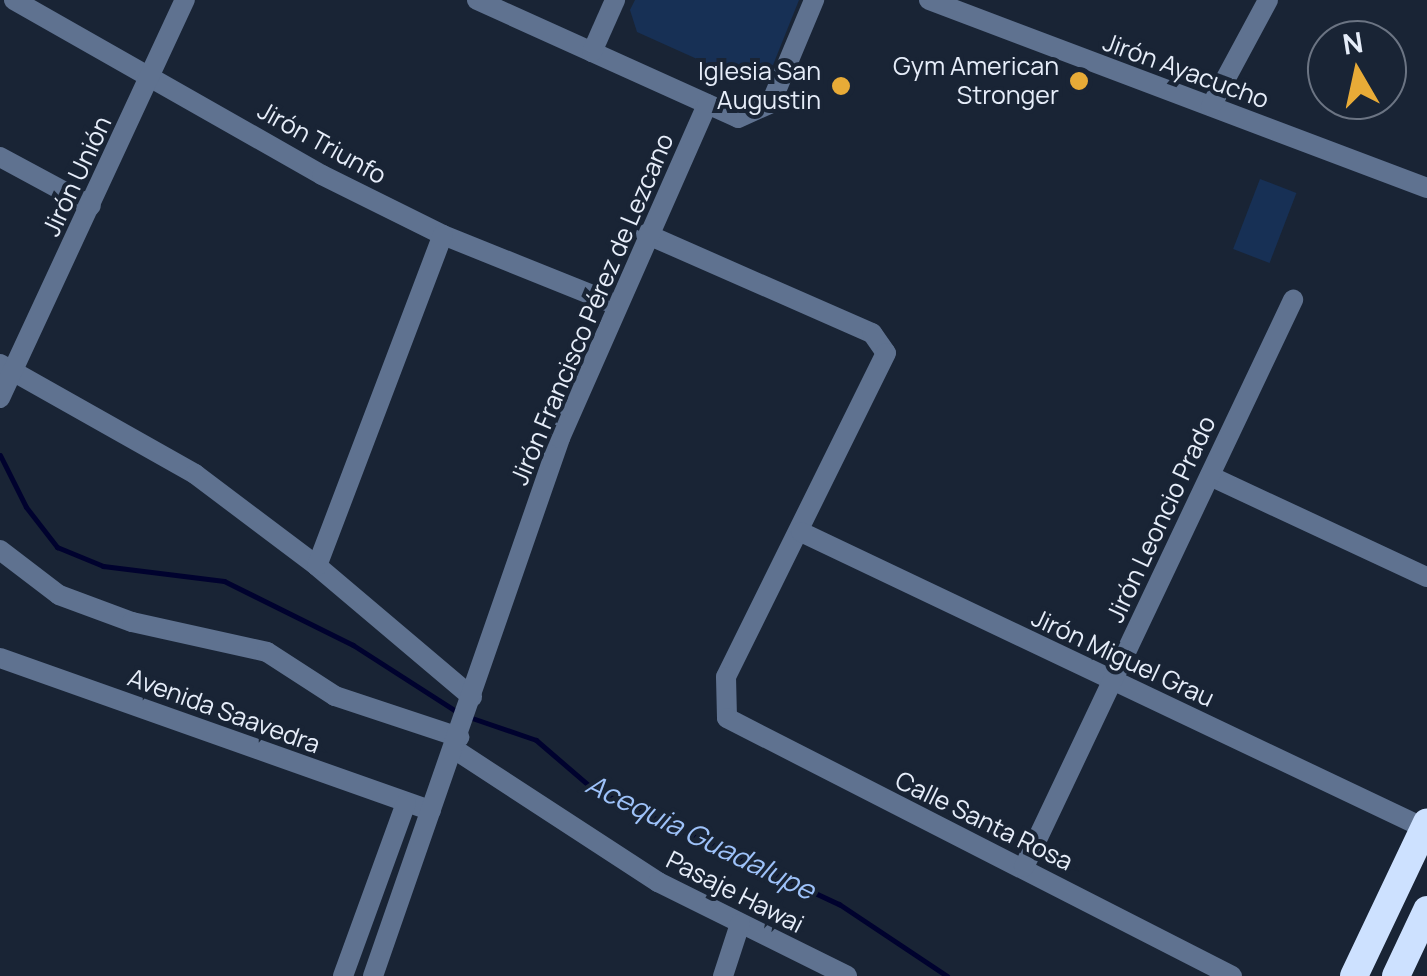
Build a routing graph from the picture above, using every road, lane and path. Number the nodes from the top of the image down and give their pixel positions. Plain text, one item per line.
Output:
1 (14, 0) edge
2 (185, 0) edge
3 (477, 0) edge
4 (615, 0) edge
5 (814, 0) edge
6 (928, 0) edge
7 (1268, 0) edge
8 (592, 52) junction
9 (150, 74) junction
10 (706, 104) junction
11 (1210, 106) junction
12 (0, 157) edge
13 (1427, 188) edge
14 (90, 206) junction
15 (443, 234) junction
16 (646, 234) junction
17 (1292, 300) dead end
18 (617, 305) junction
19 (7, 368) edge
20 (0, 398) edge
21 (1210, 476) junction
22 (801, 532) junction
23 (0, 550) edge
24 (317, 566) junction
25 (1427, 577) edge
26 (0, 658) edge
27 (1112, 680) junction
28 (464, 722) junction
29 (406, 803) junction
30 (430, 810) junction
31 (1426, 825) edge
32 (1024, 867) junction
33 (1427, 911) edge
34 (740, 924) junction
35 (343, 976) edge
36 (374, 976) edge
37 (723, 976) edge
38 (846, 976) edge
39 (1232, 976) edge
40 (1354, 976) edge
41 (1396, 976) edge

1 - 9 street, Jirón Triunfo
2 - 9 street, Jirón Unión
3 - 8 street
4 - 8 street
5 - 10 street
6 - 11 street, Jirón Ayacucho
7 - 11 street
8 - 10 street
9 - 14 street, Jirón Unión
9 - 15 street, Jirón Triunfo
10 - 16 street, Jirón Francisco Pérez de Lezcano
11 - 13 street, Jirón Ayacucho
12 - 14 street
14 - 19 street, Jirón Unión
15 - 18 street, Jirón Triunfo
15 - 24 street
16 - 18 street, Jirón Francisco Pérez de Lezcano
16 - 22 street
17 - 21 street, Jirón Leoncio Prado
18 - 28 street, Jirón Francisco Pérez de Lezcano
19 - 20 street, Jirón Unión
19 - 24 street
21 - 25 street
21 - 27 street, Jirón Leoncio Prado
22 - 27 street, Jirón Miguel Grau
22 - 32 street, Calle Santa Rosa
23 - 28 street
24 - 28 street
26 - 29 street, Avenida Saavedra
27 - 31 street, Jirón Miguel Grau
27 - 32 street, Jirón Leoncio Prado
28 - 30 street, Jirón Francisco Pérez de Lezcano
28 - 34 street, Pasaje Hawai
29 - 30 street, Avenida Saavedra
29 - 35 street
30 - 36 street, Jirón Francisco Pérez de Lezcano
31 - 40 highway
32 - 39 street, Calle Santa Rosa
33 - 41 highway
34 - 37 street
34 - 38 street, Pasaje Hawai

